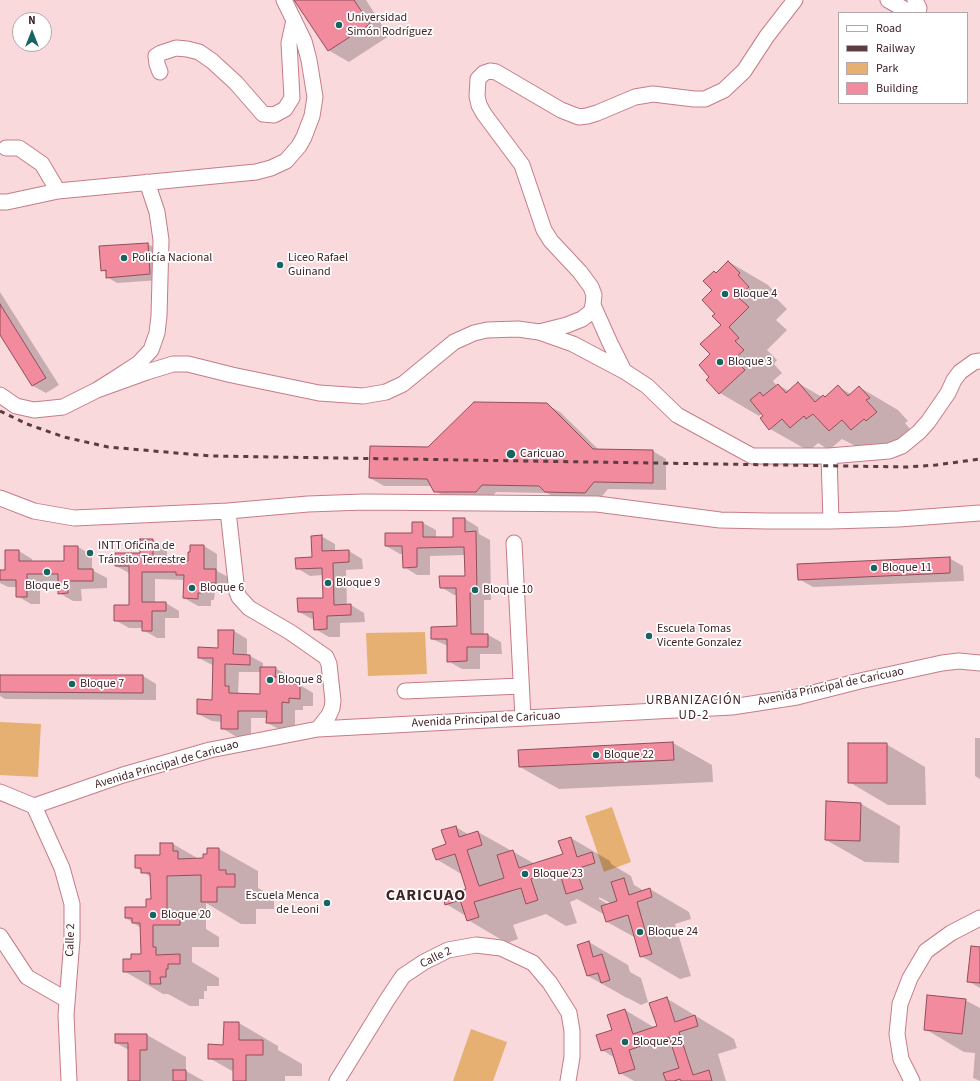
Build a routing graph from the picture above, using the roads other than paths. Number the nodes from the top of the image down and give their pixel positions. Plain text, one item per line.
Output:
1 (284, 0) edge
2 (795, 0) edge
3 (888, 0) edge
4 (915, 0) edge
5 (909, 12) edge
6 (918, 12) edge
7 (294, 20) junction
8 (160, 72) dead end
9 (6, 148) dead end
10 (147, 182) junction
11 (58, 191) junction
12 (0, 202) edge
13 (593, 305) junction
14 (540, 332) junction
15 (980, 361) edge
16 (624, 371) junction
17 (97, 390) junction
18 (0, 395) edge
19 (829, 456) junction
20 (0, 498) edge
21 (228, 511) junction
22 (980, 513) edge
23 (831, 521) junction
24 (514, 543) dead end
25 (980, 663) edge
26 (521, 686) junction
27 (406, 691) dead end
28 (523, 718) junction
29 (318, 729) junction
30 (0, 792) edge
31 (34, 806) junction
32 (980, 918) edge
33 (0, 936) edge
34 (67, 1000) junction
35 (68, 1081) edge
36 (337, 1081) edge
37 (568, 1081) edge
38 (912, 1081) edge

1 - 7 street
2 - 13 street
3 - 5 street
4 - 6 street
7 - 8 street
7 - 10 street
9 - 11 street
10 - 11 street
10 - 17 street
11 - 12 street
13 - 14 street
13 - 16 street
14 - 16 street
14 - 17 street
15 - 19 street
16 - 19 street
17 - 18 street
19 - 23 street
20 - 21 street
21 - 23 street
21 - 29 street
22 - 23 street
24 - 26 street
25 - 28 street, Avenida Principal de Caricuao
26 - 27 street
26 - 28 street
28 - 29 street, Avenida Principal de Caricuao
29 - 31 street, Avenida Principal de Caricuao
30 - 31 street
31 - 34 street, Calle 2
32 - 38 street
33 - 34 street
34 - 35 street, Calle 2
36 - 37 street, Calle 2

